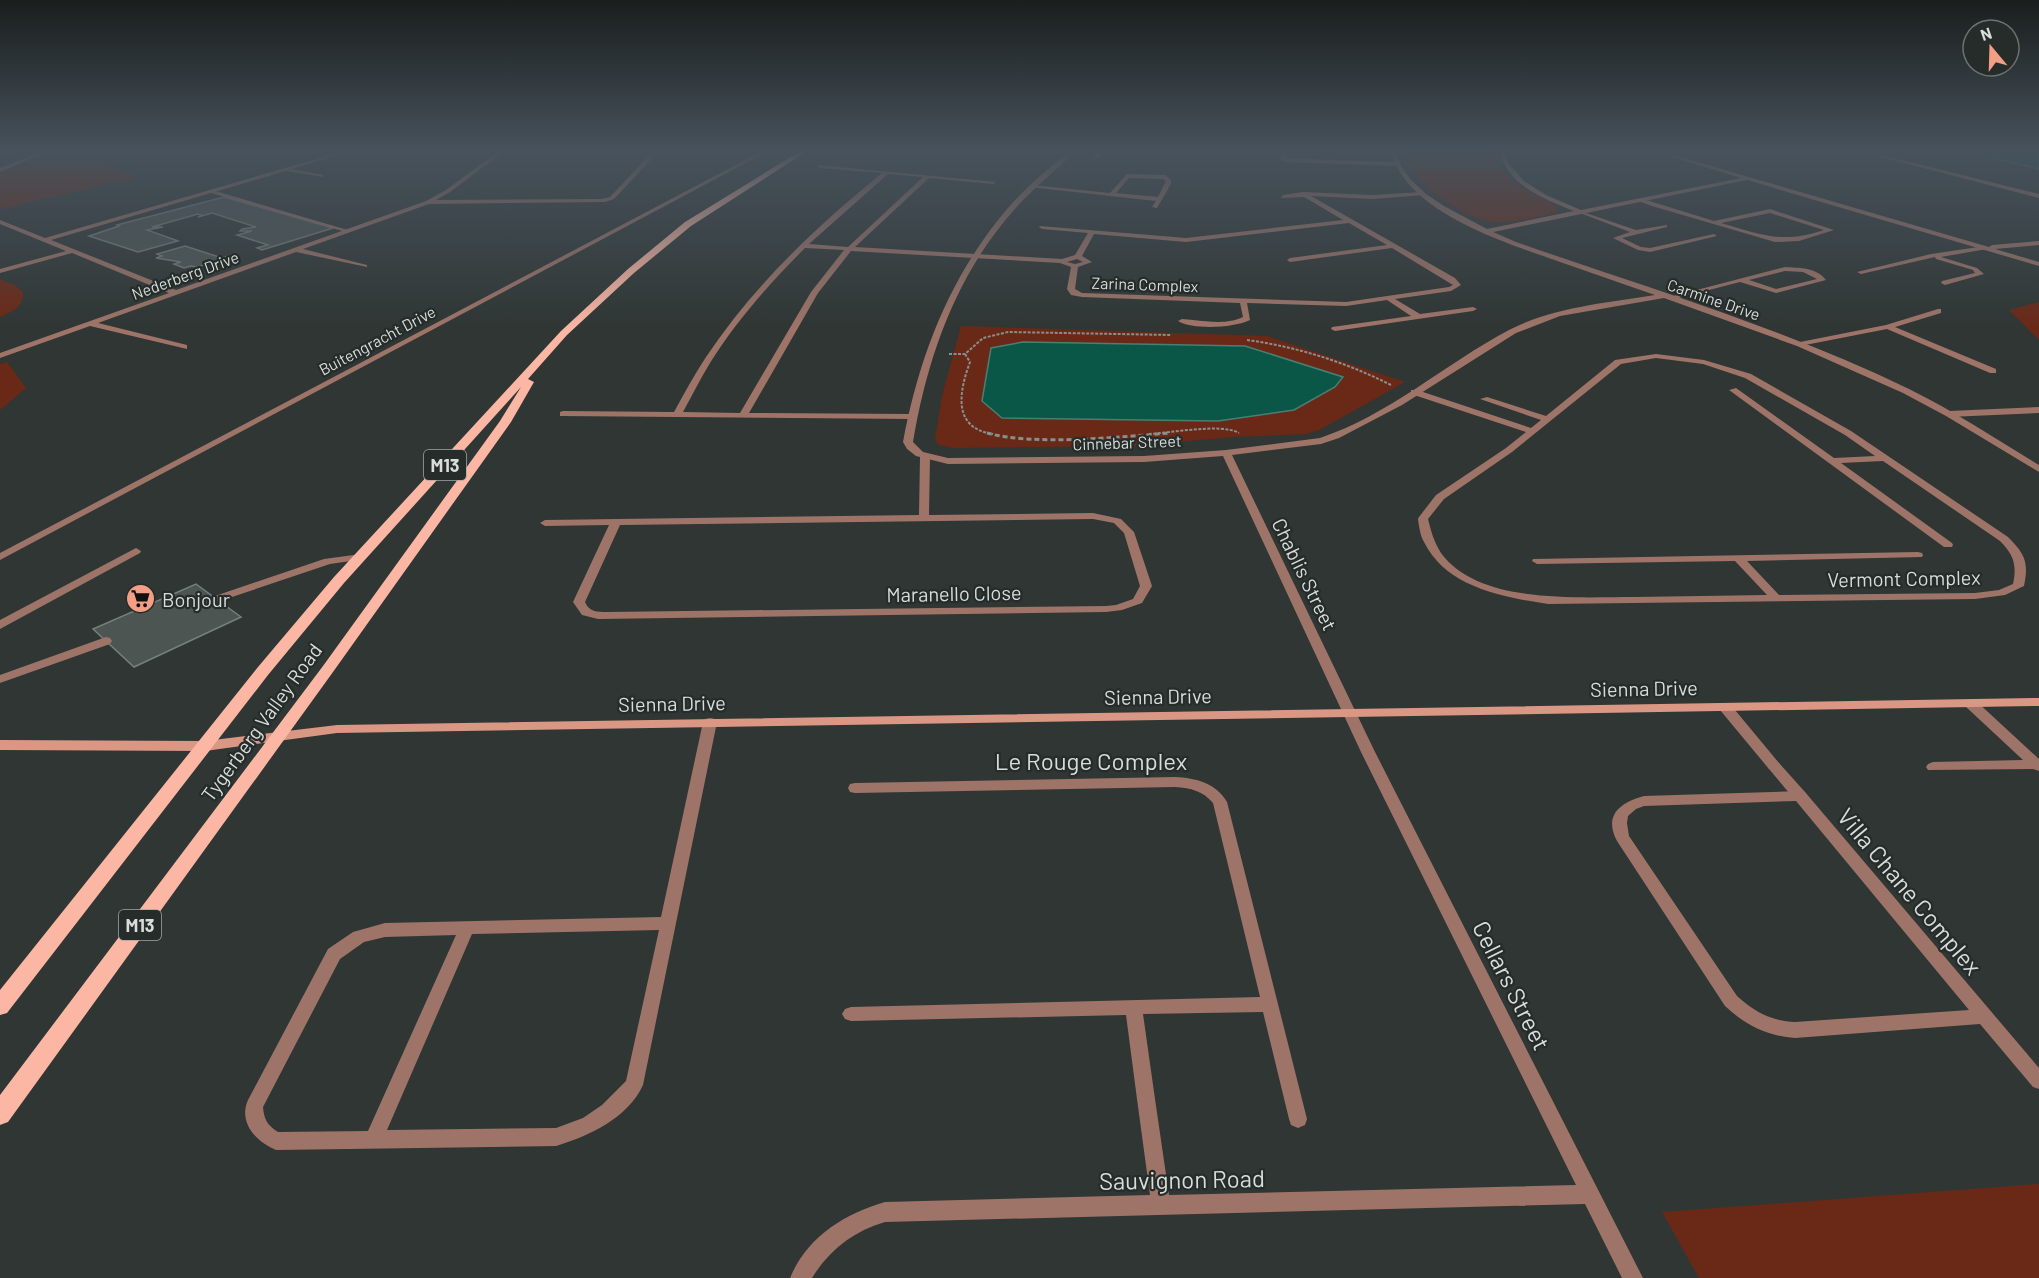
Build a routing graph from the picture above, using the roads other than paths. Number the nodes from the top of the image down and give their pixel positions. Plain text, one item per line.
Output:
1 (147, 210) edge
2 (274, 210) edge
3 (407, 210) edge
4 (655, 210) edge
5 (710, 210) edge
6 (840, 210) edge
7 (892, 210) edge
8 (1010, 210) edge
9 (1330, 210) edge
10 (1449, 210) edge
11 (1576, 210) edge
12 (1593, 210) edge
13 (1671, 210) edge
14 (1856, 210) edge
15 (1582, 212) junction
16 (1349, 221) junction
17 (0, 222) edge
18 (1713, 223) junction
19 (1665, 226) dead end
20 (1042, 227) dead end
21 (348, 231) junction
22 (1092, 231) junction
23 (1486, 231) junction
24 (1636, 232) junction
25 (1714, 236) dead end
26 (44, 240) junction
27 (2039, 243) edge
28 (802, 246) junction
29 (1394, 246) junction
30 (1985, 248) junction
31 (849, 249) junction
32 (296, 250) junction
33 (73, 251) junction
34 (1931, 256) junction
35 (974, 257) junction
36 (1078, 257) junction
37 (1290, 260) dead end
38 (1063, 261) junction
39 (2039, 264) edge
40 (365, 266) dead end
41 (1075, 266) junction
42 (0, 271) edge
43 (1861, 272) dead end
44 (1740, 280) junction
45 (1945, 284) dead end
46 (176, 292) junction
47 (1667, 297) junction
48 (1388, 298) junction
49 (1243, 301) junction
50 (1473, 309) dead end
51 (1938, 311) dead end
52 (1419, 317) junction
53 (1182, 321) dead end
54 (90, 324) junction
55 (1887, 327) junction
56 (1335, 329) dead end
57 (1800, 344) junction
58 (184, 347) dead end
59 (550, 349) junction
60 (0, 356) edge
61 (1993, 371) dead end
62 (1732, 390) dead end
63 (1414, 392) junction
64 (1484, 399) dead end
65 (2039, 410) edge
66 (563, 414) dead end
67 (1949, 414) junction
68 (678, 415) junction
69 (743, 416) junction
70 (911, 417) junction
71 (1547, 419) junction
72 (1532, 431) junction
73 (1226, 453) junction
74 (925, 457) junction
75 (1887, 458) junction
76 (1832, 461) junction
77 (2039, 469) edge
78 (924, 519) junction
79 (616, 522) junction
80 (545, 523) dead end
81 (1948, 545) dead end
82 (136, 551) dead end
83 (1918, 555) dead end
84 (0, 557) edge
85 (361, 557) junction
86 (1738, 558) junction
87 (1537, 561) dead end
88 (216, 598) dead end
89 (1776, 598) junction
90 (0, 626) edge
91 (106, 641) dead end
92 (0, 679) edge
93 (2039, 702) edge
94 (1970, 703) junction
95 (1725, 707) junction
96 (1350, 712) junction
97 (710, 723) junction
98 (278, 735) junction
99 (0, 745) edge
100 (205, 746) junction
101 (2038, 765) edge
102 (1933, 767) dead end
103 (855, 788) dead end
104 (1800, 796) junction
105 (668, 923) junction
106 (467, 928) junction
107 (1270, 1004) junction
108 (0, 1006) edge
109 (1134, 1007) junction
110 (851, 1014) dead end
111 (1984, 1016) junction
112 (2039, 1081) edge
113 (0, 1114) edge
114 (1298, 1119) dead end
115 (373, 1140) junction
116 (1591, 1194) junction
117 (1161, 1205) junction
118 (800, 1278) edge
119 (1634, 1278) edge

1 - 26 street
2 - 21 street
3 - 21 street, Nederberg Drive
4 - 84 street, Buitengracht Drive
5 - 59 main road, Tygerberg Valley Road / M13
6 - 28 street
7 - 31 street
8 - 35 street
9 - 16 street, Zarina Complex
10 - 23 street, Carmine Drive
11 - 15 street
12 - 15 street
13 - 18 street
14 - 30 street
15 - 23 street
15 - 24 street
16 - 22 street
16 - 29 street, Zarina Complex
17 - 26 street
18 - 18 street
19 - 24 street
20 - 22 street
21 - 32 street, Nederberg Drive
22 - 36 street, Zarina Complex
23 - 47 street, Carmine Drive
24 - 25 street
26 - 33 street
27 - 30 street
28 - 31 street
28 - 68 street
29 - 37 street
29 - 48 street, Zarina Complex
30 - 34 street
30 - 39 street
31 - 35 street
31 - 69 street
32 - 40 street
32 - 46 street, Nederberg Drive
33 - 42 street
33 - 46 street
34 - 43 street
34 - 45 street
35 - 38 street
35 - 70 street
36 - 38 street
36 - 41 street, Zarina Complex
38 - 41 street
41 - 49 street, Zarina Complex
44 - 44 street, Cinnebar Street
44 - 47 street, Cinnebar Street
46 - 54 street, Nederberg Drive
47 - 57 street, Carmine Drive
47 - 63 street, Cinnebar Street
48 - 49 street, Zarina Complex
48 - 52 street
49 - 53 street, Zarina Complex
50 - 52 street
51 - 55 street
52 - 56 street
54 - 58 street
54 - 60 street, Nederberg Drive
55 - 57 street
55 - 61 street
57 - 67 street, Carmine Drive
59 - 85 main road, Tygerberg Valley Road / M13
59 - 98 main road, Tygerberg Valley Road / M13
62 - 76 street
63 - 72 street
63 - 73 street, Cinnebar Street
64 - 71 street
65 - 67 street
66 - 68 street
67 - 77 street, Carmine Drive
68 - 69 street
69 - 70 street
70 - 74 street
71 - 72 street, Vermont Complex
71 - 75 street, Vermont Complex
72 - 89 street, Vermont Complex
73 - 74 street, Cinnebar Street
73 - 96 street, Chablis Street
74 - 78 street
75 - 76 street
75 - 89 street, Vermont Complex
76 - 81 street
78 - 79 street, Maranello Close
78 - 79 street, Maranello Close
79 - 80 street, Maranello Close
82 - 90 street
83 - 86 street
85 - 88 street
85 - 100 main road, Tygerberg Valley Road / M13
86 - 87 street
86 - 89 street
91 - 92 street
93 - 94 street, Sienna Drive
94 - 95 street, Sienna Drive
94 - 101 street
95 - 96 street, Sienna Drive
95 - 104 street, Villa Chane Complex
96 - 97 street, Sienna Drive
96 - 116 street, Cellars Street
97 - 98 street, Sienna Drive
97 - 105 street
98 - 100 street, Sienna Drive
98 - 113 main road, Tygerberg Valley Road / M13
99 - 100 street, Tygerberg Valley Road
100 - 108 main road, Tygerberg Valley Road / M13
101 - 102 street
103 - 107 street, Le Rouge Complex
104 - 111 street, Villa Chane Complex
104 - 111 street
105 - 106 street
105 - 115 street
106 - 115 street
106 - 115 street
107 - 109 street
107 - 114 street, Le Rouge Complex
109 - 110 street
109 - 117 street
111 - 112 street, Villa Chane Complex
116 - 117 street, Sauvignon Road
116 - 119 street, Cellars Street
117 - 118 street, Sauvignon Road

